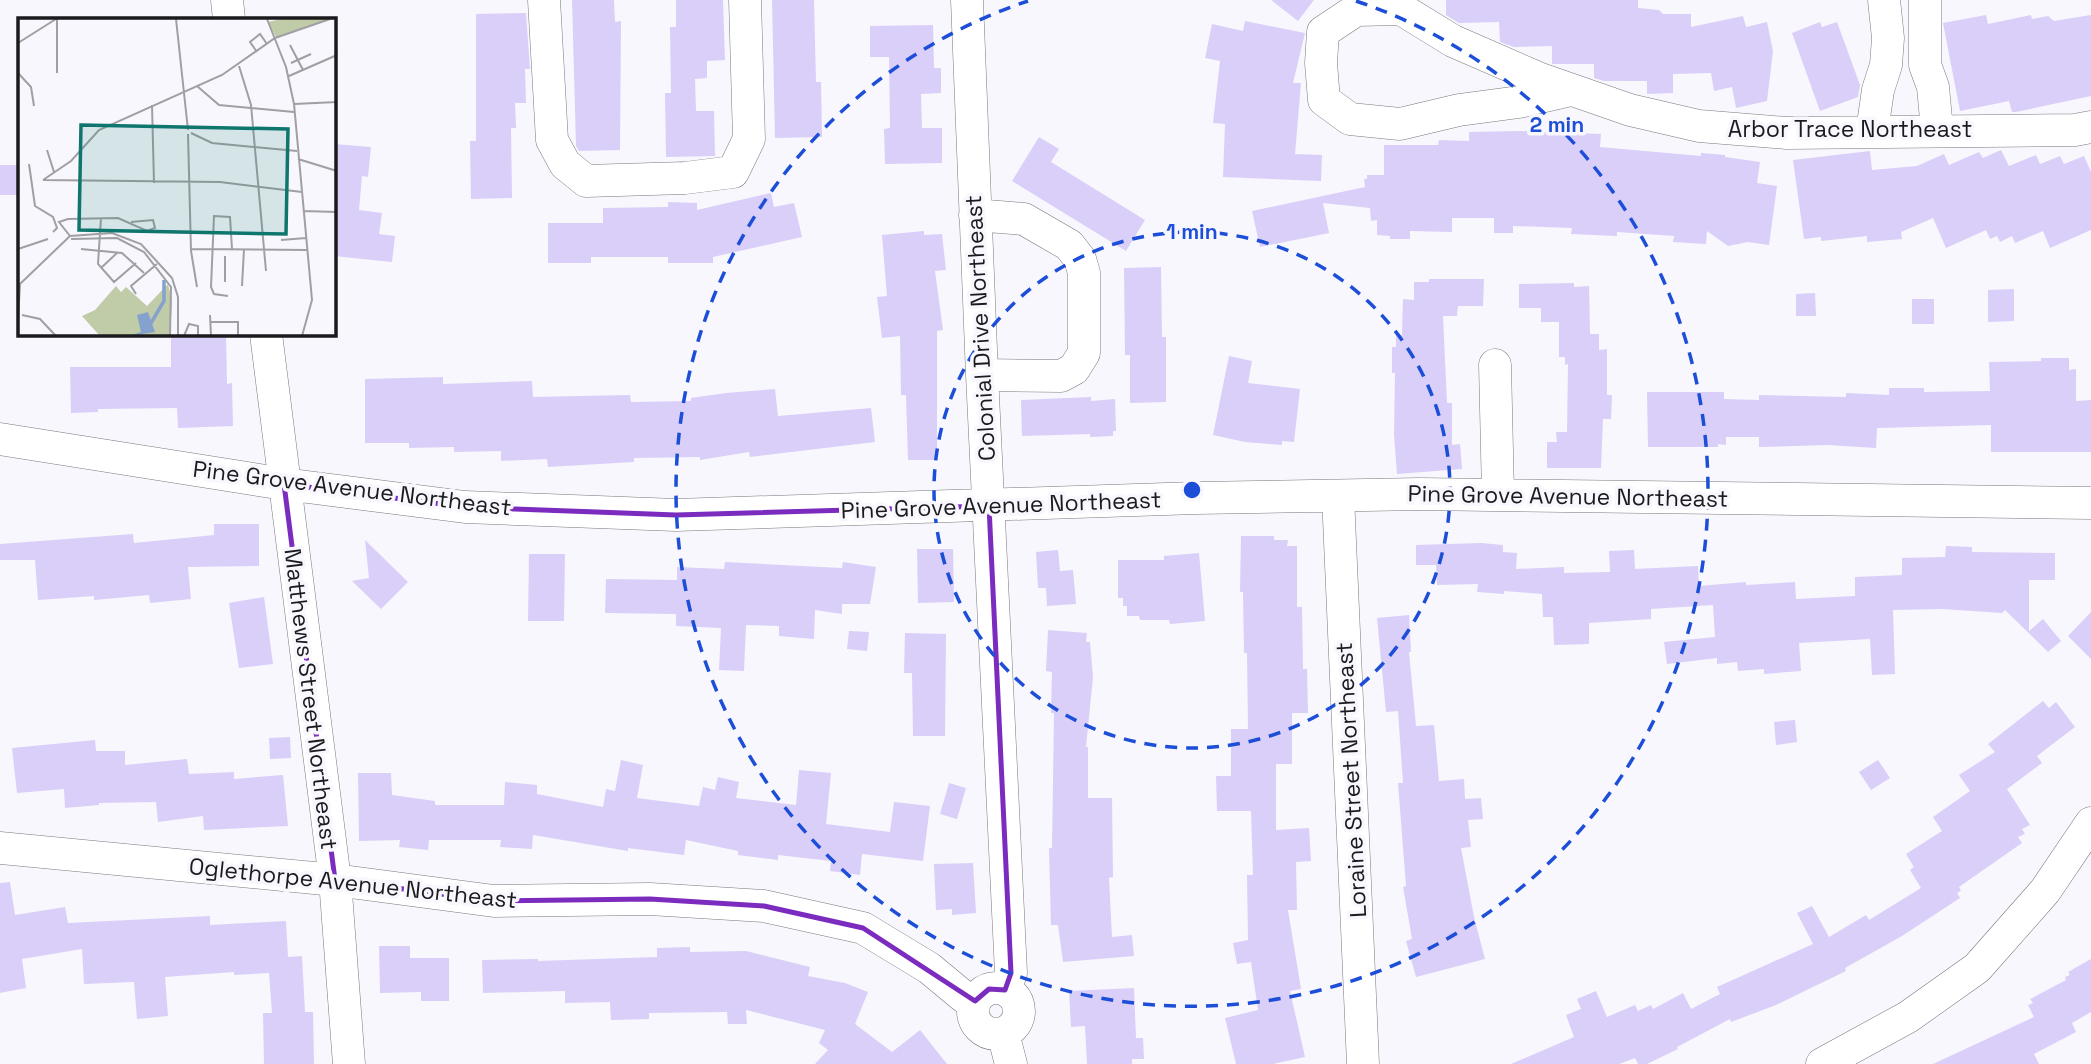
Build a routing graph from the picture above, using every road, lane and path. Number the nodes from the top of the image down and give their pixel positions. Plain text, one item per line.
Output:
1 (227, 0) edge
2 (544, 0) edge
3 (745, 0) edge
4 (967, 0) edge
5 (1884, 0) edge
6 (1924, 0) edge
7 (229, 18) edge
8 (1888, 38) junction
9 (1924, 40) junction
10 (1571, 90) junction
11 (2091, 127) edge
12 (1937, 130) junction
13 (1872, 131) junction
14 (975, 215) junction
15 (266, 336) edge
16 (1495, 365) dead end
17 (982, 375) junction
18 (0, 439) edge
19 (284, 484) junction
20 (1498, 494) junction
21 (1338, 496) junction
22 (2091, 503) edge
23 (989, 506) junction
24 (2091, 823) edge
25 (0, 848) edge
26 (335, 880) junction
27 (1004, 989) junction
28 (975, 1002) junction
29 (1003, 1033) junction
30 (349, 1064) edge
31 (1011, 1064) edge
32 (1363, 1064) edge
33 (1822, 1064) edge

1 - 7 street
2 - 3 street
4 - 14 street, Colonial Drive Northeast
5 - 8 street
6 - 9 street
8 - 9 street
8 - 13 street
9 - 12 street
10 - 10 street, Arbor Trace Northeast
10 - 13 street, Arbor Trace Northeast
11 - 12 street, Arbor Trace Northeast
12 - 13 street, Arbor Trace Northeast
14 - 17 street, Colonial Drive Northeast
14 - 17 street
15 - 19 street, Matthews Street Northeast
16 - 20 street
17 - 23 street, Colonial Drive Northeast
18 - 19 street, Pine Grove Avenue Northeast
19 - 23 street, Pine Grove Avenue Northeast
19 - 26 street, Matthews Street Northeast
20 - 21 street, Pine Grove Avenue Northeast
20 - 22 street, Pine Grove Avenue Northeast
21 - 23 street, Pine Grove Avenue Northeast
21 - 32 street, Loraine Street Northeast
23 - 27 street, Colonial Drive Northeast
24 - 33 street
25 - 26 street, Oglethorpe Avenue Northeast
26 - 28 street, Oglethorpe Avenue Northeast
26 - 30 street, Matthews Street Northeast
27 - 28 street
27 - 29 street
28 - 29 street
29 - 31 street

